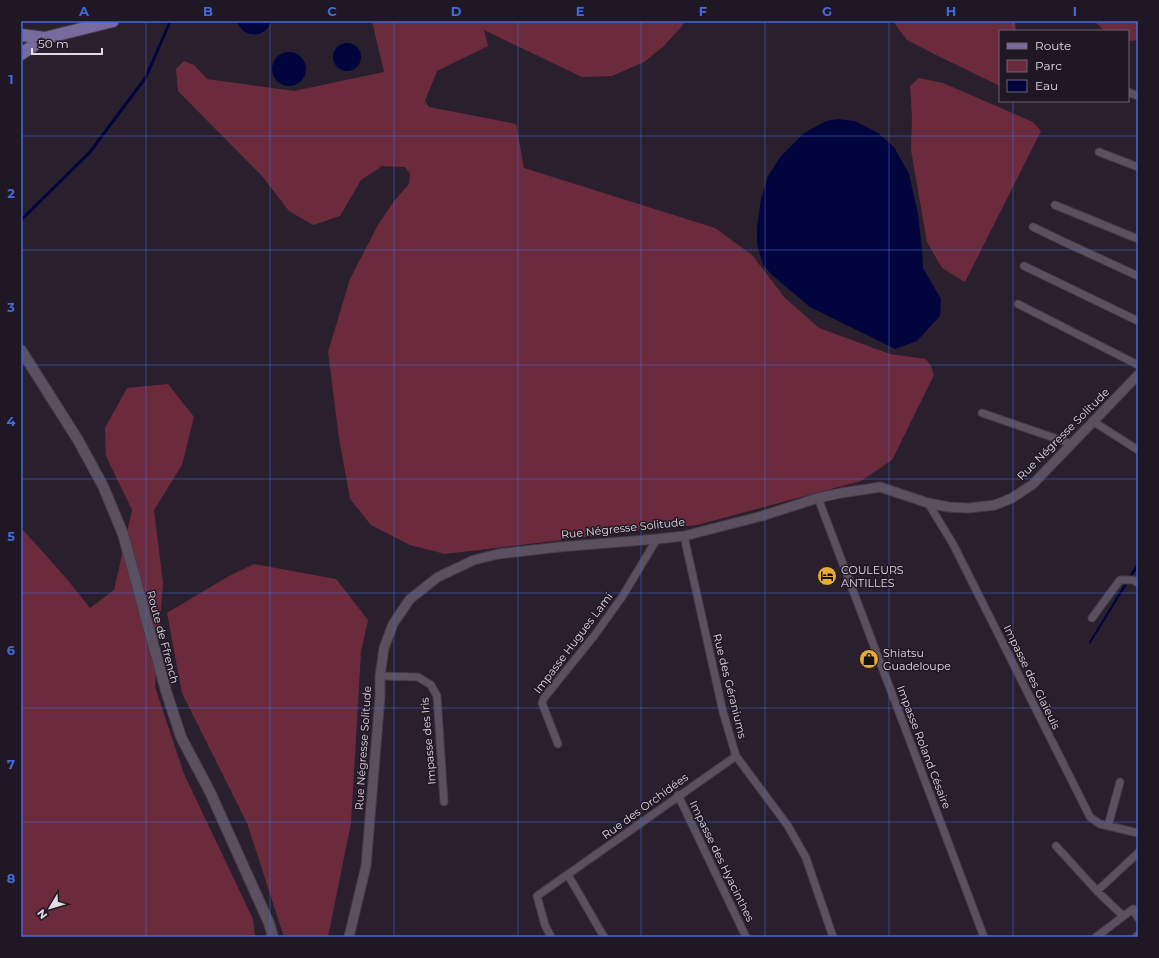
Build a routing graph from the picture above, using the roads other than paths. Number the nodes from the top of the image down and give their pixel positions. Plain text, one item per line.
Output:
1 (113, 21) edge
2 (21, 35) edge
3 (44, 38) junction
4 (21, 54) edge
5 (1099, 152) dead end
6 (1138, 167) edge
7 (1055, 205) dead end
8 (1033, 227) dead end
9 (1138, 239) edge
10 (1024, 266) dead end
11 (1138, 276) edge
12 (1018, 304) dead end
13 (1138, 321) edge
14 (21, 350) edge
15 (1138, 365) edge
16 (1138, 375) edge
17 (982, 413) dead end
18 (1094, 422) junction
19 (1072, 444) junction
20 (1138, 450) edge
21 (818, 498) junction
22 (928, 503) junction
23 (684, 536) junction
24 (657, 539) junction
25 (1138, 583) edge
26 (1092, 618) dead end
27 (380, 676) junction
28 (558, 744) dead end
29 (736, 756) junction
30 (1120, 782) dead end
31 (678, 795) junction
32 (444, 802) dead end
33 (1108, 826) junction
34 (1138, 834) edge
35 (1056, 846) dead end
36 (1138, 853) edge
37 (568, 875) junction
38 (1097, 890) junction
39 (1123, 916) junction
40 (1138, 918) edge
41 (273, 937) edge
42 (349, 937) edge
43 (551, 937) edge
44 (604, 937) edge
45 (746, 937) edge
46 (833, 937) edge
47 (984, 937) edge
48 (1096, 937) edge

1 - 3 main road
2 - 3 main road
3 - 4 main road
5 - 6 street
7 - 9 street
8 - 11 street
10 - 13 street
12 - 15 street
14 - 41 main road, Route de Ffrench
16 - 18 street, Rue Négresse Solitude
17 - 19 street
18 - 19 street, Rue Négresse Solitude
18 - 20 street
19 - 22 street, Rue Négresse Solitude
21 - 22 street, Rue Négresse Solitude
21 - 23 street, Rue Négresse Solitude
21 - 47 street, Impasse Roland Césaire
22 - 33 street, Impasse des Glaïeuls
23 - 24 street, Rue Négresse Solitude
23 - 29 street, Rue des Géraniums
24 - 27 street, Rue Négresse Solitude
24 - 28 street, Impasse Hugues Lami
25 - 26 street
27 - 32 street, Impasse des Iris
27 - 42 street, Rue Négresse Solitude
29 - 31 street, Rue des Orchidées
29 - 46 street, Rue des Géraniums
30 - 33 street
31 - 37 street, Rue des Orchidées
31 - 45 street, Impasse des Hyacinthes
33 - 34 street, Impasse des Glaïeuls
35 - 38 street
36 - 38 street
37 - 43 street, Rue des Orchidées
37 - 44 street
38 - 39 street
39 - 40 street
39 - 48 street

